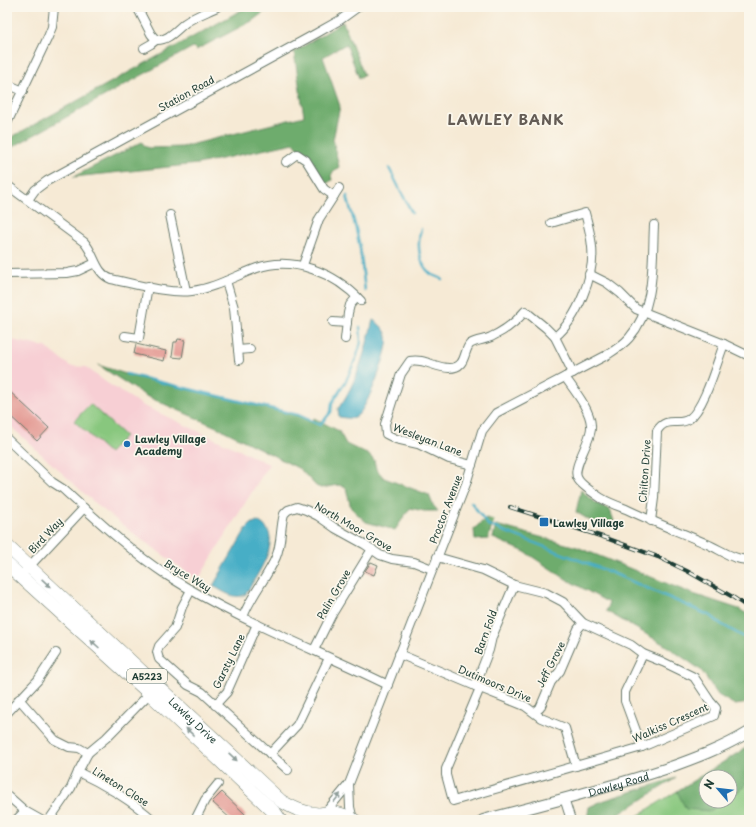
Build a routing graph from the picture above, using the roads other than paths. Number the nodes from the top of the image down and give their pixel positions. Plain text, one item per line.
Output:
1 (54, 7) edge
2 (137, 7) edge
3 (217, 7) edge
4 (358, 7) edge
5 (156, 40) junction
6 (144, 48) dead end
7 (7, 84) edge
8 (23, 91) junction
9 (7, 123) edge
10 (286, 162) dead end
11 (7, 185) edge
12 (339, 188) dead end
13 (334, 196) junction
14 (28, 200) junction
15 (170, 215) dead end
16 (551, 223) dead end
17 (654, 225) dead end
18 (95, 263) junction
19 (303, 265) junction
20 (7, 274) edge
21 (589, 274) junction
22 (226, 282) junction
23 (148, 286) junction
24 (186, 291) junction
25 (644, 313) junction
26 (333, 322) dead end
27 (347, 323) junction
28 (125, 336) dead end
29 (555, 337) junction
30 (346, 340) dead end
31 (724, 344) junction
32 (250, 349) dead end
33 (238, 350) junction
34 (749, 356) edge
35 (239, 360) dead end
36 (569, 375) junction
37 (7, 439) edge
38 (472, 466) junction
39 (84, 508) junction
40 (650, 521) junction
41 (7, 546) edge
42 (372, 549) junction
43 (437, 557) junction
44 (749, 559) edge
45 (7, 564) edge
46 (432, 569) junction
47 (25, 572) junction
48 (514, 585) junction
49 (191, 590) junction
50 (243, 617) junction
51 (583, 623) junction
52 (257, 624) junction
53 (314, 650) junction
54 (56, 653) dead end
55 (399, 654) junction
56 (643, 654) junction
57 (329, 658) junction
58 (388, 685) junction
59 (477, 687) junction
60 (153, 690) junction
61 (19, 699) junction
62 (215, 704) junction
63 (534, 712) junction
64 (7, 713) edge
65 (749, 732) edge
66 (642, 747) junction
67 (88, 753) junction
68 (270, 754) junction
69 (576, 766) junction
70 (288, 770) dead end
71 (78, 772) junction
72 (218, 784) dead end
73 (349, 784) junction
74 (7, 795) edge
75 (564, 798) junction
76 (25, 811) junction
77 (317, 815) edge
78 (16, 820) edge
79 (41, 820) edge
80 (49, 820) edge
81 (153, 820) edge
82 (194, 820) edge
83 (280, 820) edge
84 (354, 820) edge
85 (483, 820) edge
86 (571, 820) edge

1 - 8 street
2 - 5 street
3 - 5 street
4 - 14 street, Station Road
5 - 6 street
7 - 8 street
8 - 9 street
10 - 13 street
11 - 14 street
12 - 13 street
13 - 19 street
14 - 18 street
15 - 24 street
16 - 21 street
17 - 25 street, Proctor Avenue
18 - 20 street
18 - 23 street
19 - 22 street
19 - 27 street
21 - 25 street
21 - 29 street
22 - 24 street
22 - 33 street
23 - 24 street
23 - 28 street
25 - 31 street
25 - 36 street, Proctor Avenue
26 - 27 street
27 - 30 street
29 - 36 street, Wesleyan Lane
29 - 38 street, Wesleyan Lane
31 - 34 street
31 - 40 street, Chilton Drive
32 - 33 street
33 - 35 street
36 - 38 street, Proctor Avenue
36 - 40 street, Chilton Drive
37 - 39 street, Bryce Way
38 - 43 street, Proctor Avenue
39 - 47 street, Bird Way
39 - 49 street, Bryce Way
40 - 44 street
41 - 47 main road, Lawley Drive / A5223
42 - 46 street, North Moor Grove
42 - 50 street, North Moor Grove
42 - 53 street, Palin Grove
43 - 46 street, Proctor Avenue
43 - 48 street, Walkiss Crescent
45 - 47 main road, Lawley Drive / A5223
46 - 55 street, Proctor Avenue
47 - 60 main road, Lawley Drive / A5223
48 - 51 street, Walkiss Crescent
48 - 59 street, Barn Fold
49 - 50 street, Bryce Way
49 - 62 street
50 - 52 street, Bryce Way
51 - 56 street, Walkiss Crescent
51 - 63 street, Jeff Grove
52 - 53 street, Bryce Way
52 - 62 street, Garsty Lane
53 - 57 street, Bryce Way
54 - 61 street
55 - 58 street, Proctor Avenue
55 - 59 street, Dutimoors Drive
56 - 66 street
56 - 66 street, Walkiss Crescent
57 - 58 street, Bryce Way
57 - 68 street
58 - 73 street, Proctor Avenue
59 - 63 street, Dutimoors Drive
59 - 69 street, Walkiss Crescent
60 - 67 street
60 -> 77 main road, Lawley Drive / A5223
83 -> 60 main road, Lawley Drive / A5223
61 - 64 street
61 - 67 street
62 - 68 street
63 - 69 street, Dutimoors Drive
65 - 75 street, Dawley Road
66 - 69 street, Walkiss Crescent
67 - 71 street
68 - 70 street
71 - 80 street
71 - 81 street, Lineton Close
72 - 82 street
77 -> 73 street, Proctor Avenue
73 - 84 street, Proctor Avenue
74 - 76 street
75 - 85 street, Dawley Road
75 - 86 street
76 - 78 street
76 - 79 street
77 - 84 main road, A5223

